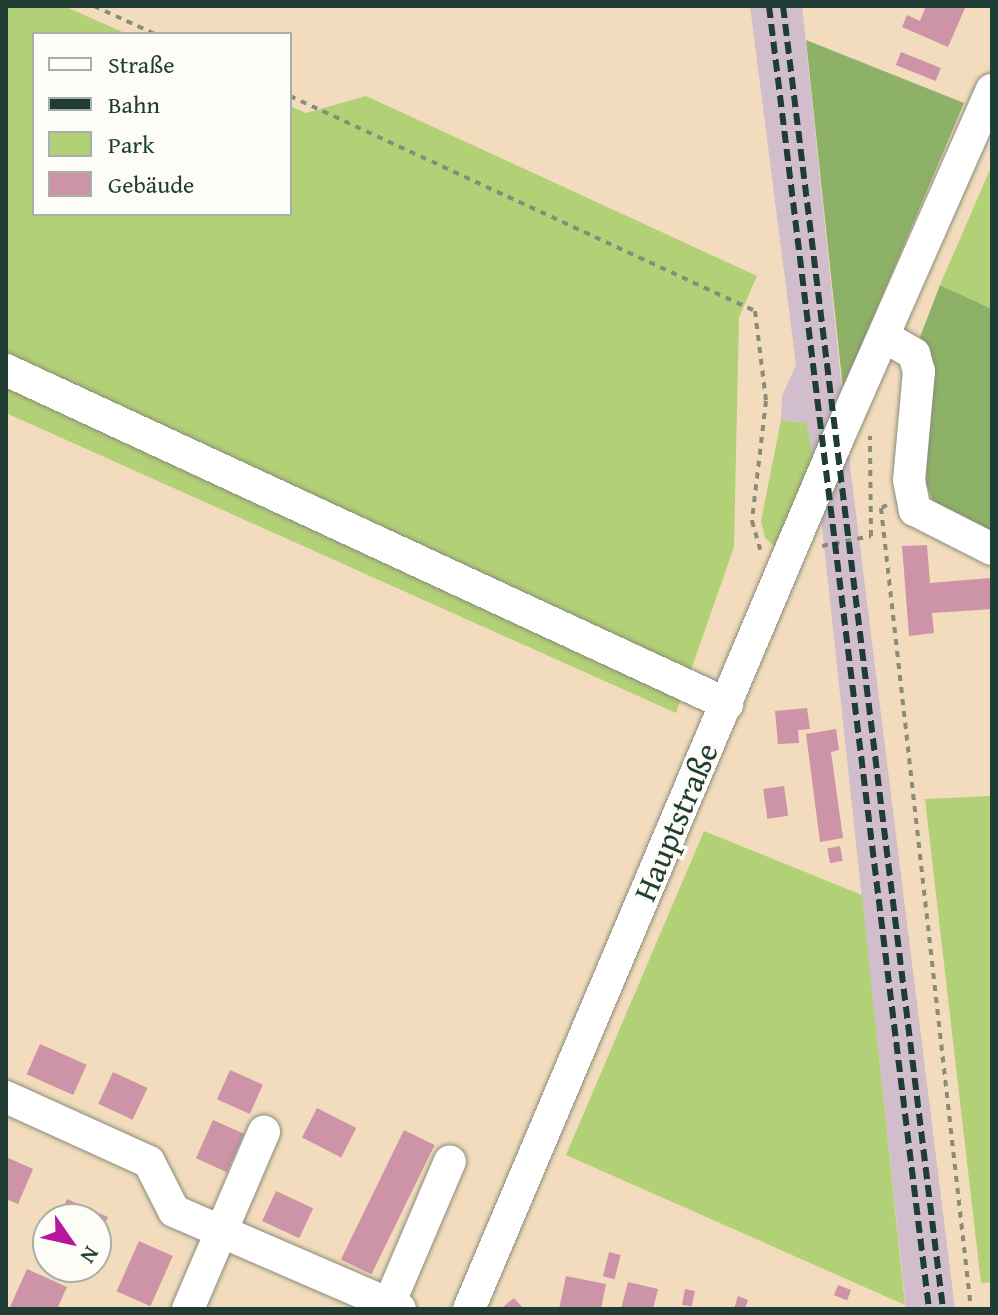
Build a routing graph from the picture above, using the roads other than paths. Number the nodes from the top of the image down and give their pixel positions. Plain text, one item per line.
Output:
1 (992, 90) edge
2 (885, 337) junction
3 (6, 370) edge
4 (992, 549) edge
5 (727, 704) junction
6 (6, 1097) edge
7 (264, 1132) dead end
8 (450, 1161) dead end
9 (222, 1231) junction
10 (395, 1307) edge
11 (188, 1309) edge
12 (469, 1309) edge

1 - 2 street, Hauptstraße
2 - 4 street
2 - 5 street, Hauptstraße
3 - 5 street
5 - 12 street, Hauptstraße
6 - 9 street
7 - 9 street
8 - 10 street
9 - 10 street
9 - 11 street

